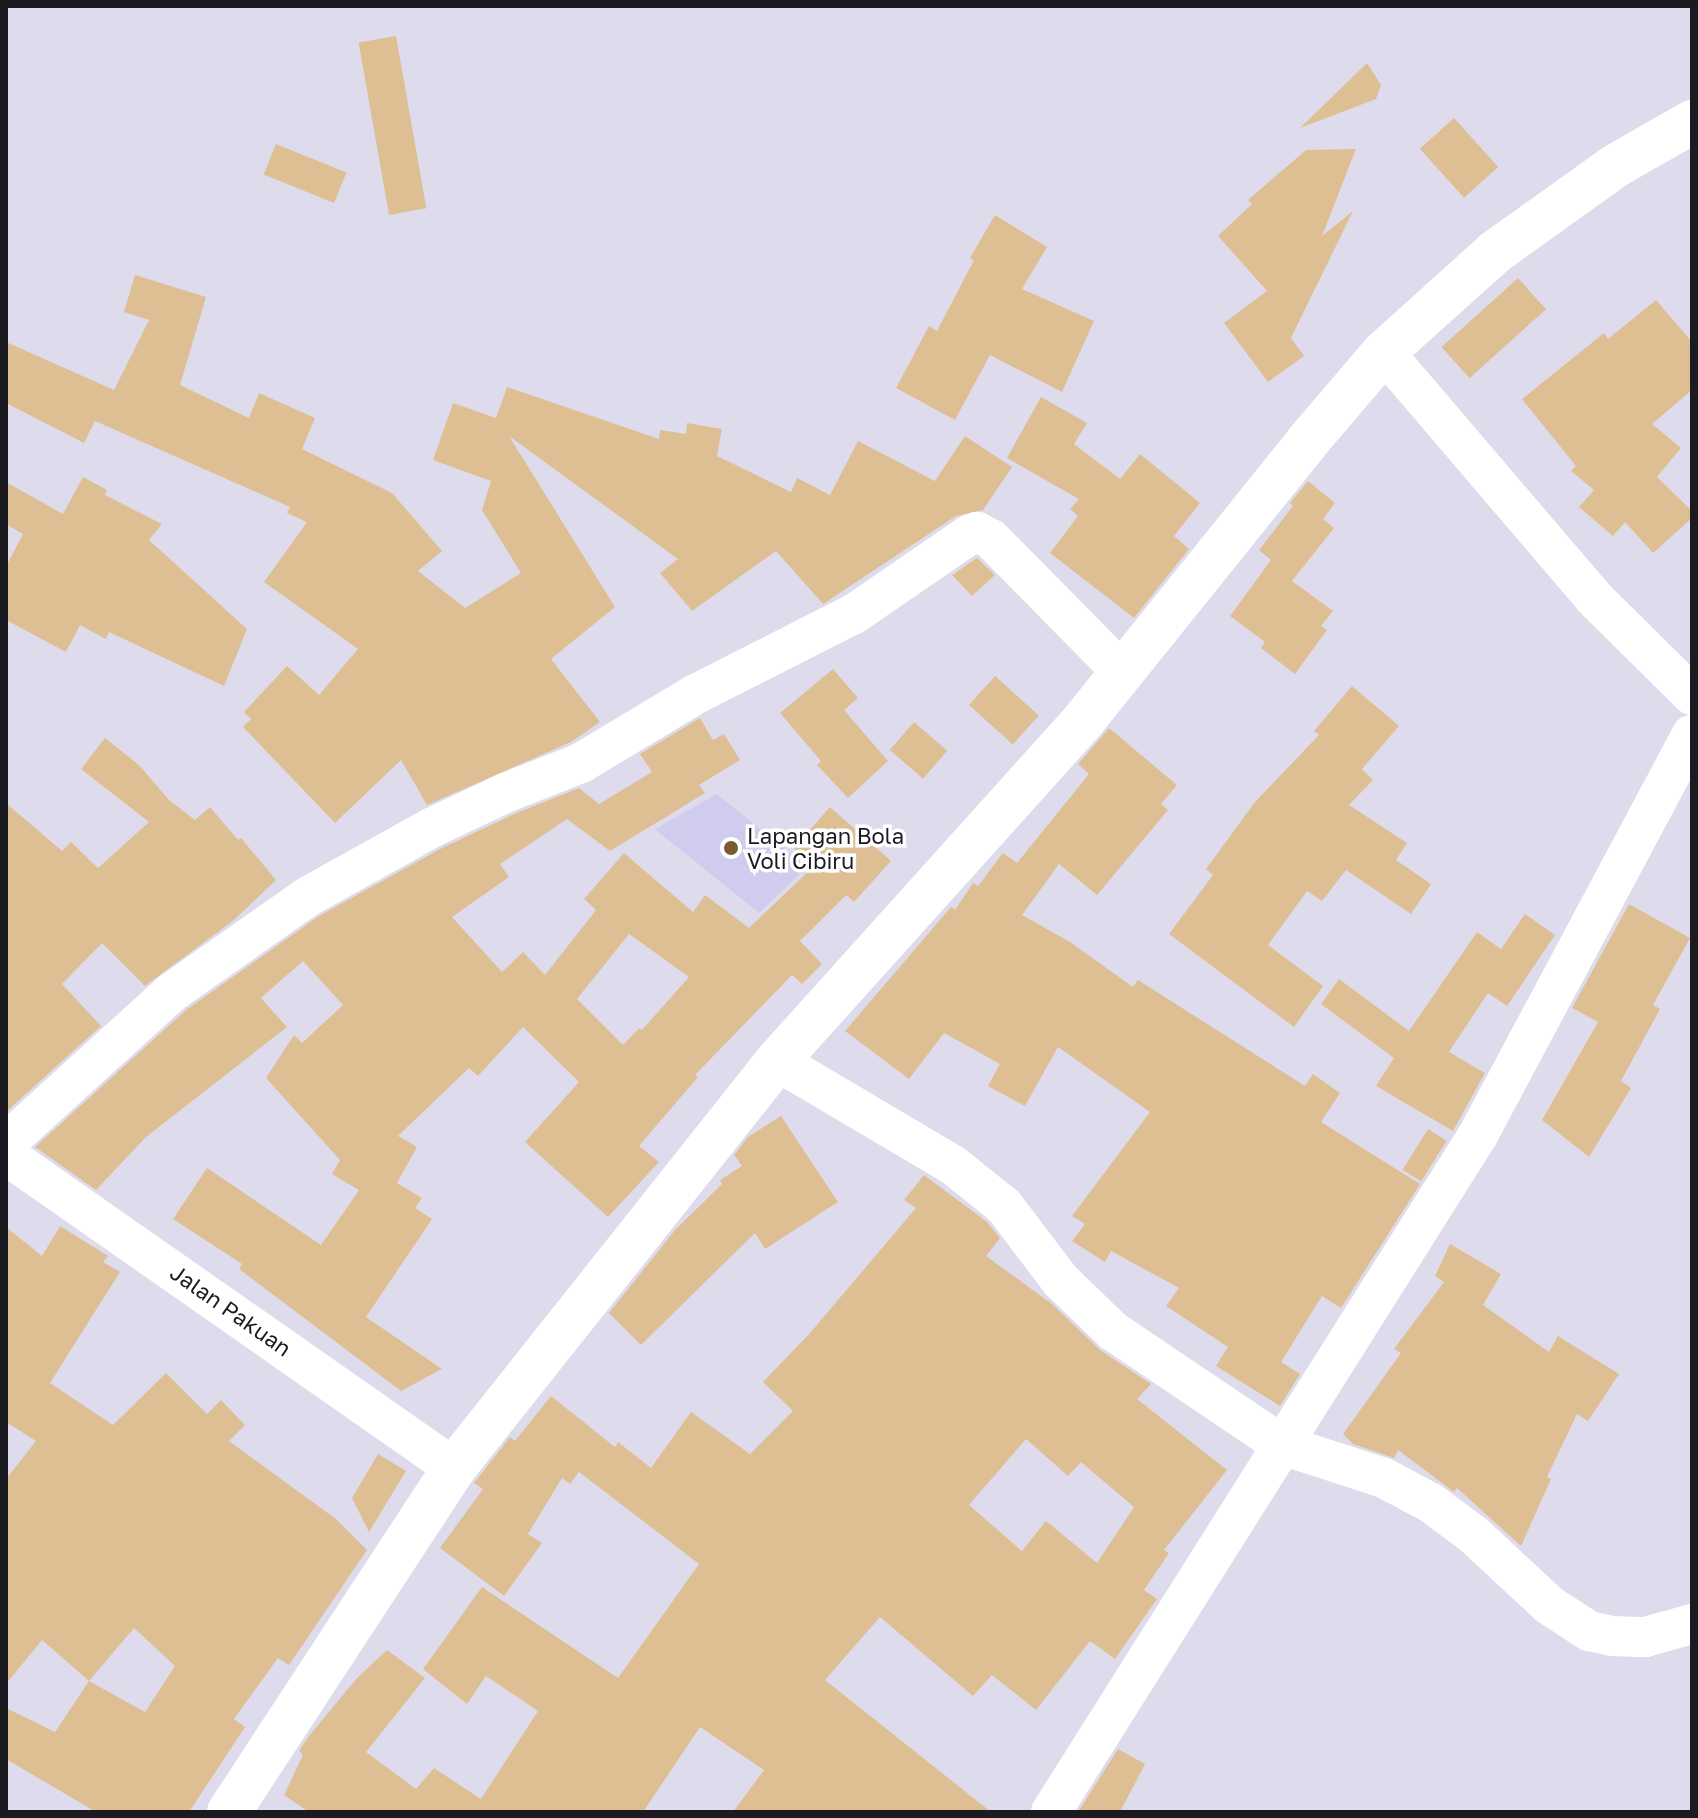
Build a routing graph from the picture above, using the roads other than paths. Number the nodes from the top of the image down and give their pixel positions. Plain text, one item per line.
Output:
1 (1692, 122) edge
2 (1384, 352) junction
3 (1122, 672) junction
4 (1692, 695) edge
5 (1692, 735) edge
6 (777, 1061) junction
7 (6, 1143) edge
8 (6, 1155) edge
9 (1282, 1445) junction
10 (454, 1468) junction
11 (1692, 1624) edge
12 (229, 1812) edge
13 (1051, 1812) edge

1 - 2 main road
2 - 3 main road
2 - 4 street
3 - 6 main road
3 - 7 street
5 - 9 street
6 - 9 street
6 - 10 main road
8 - 10 street, Jalan Pakuan
9 - 11 street
9 - 13 street
10 - 12 main road

